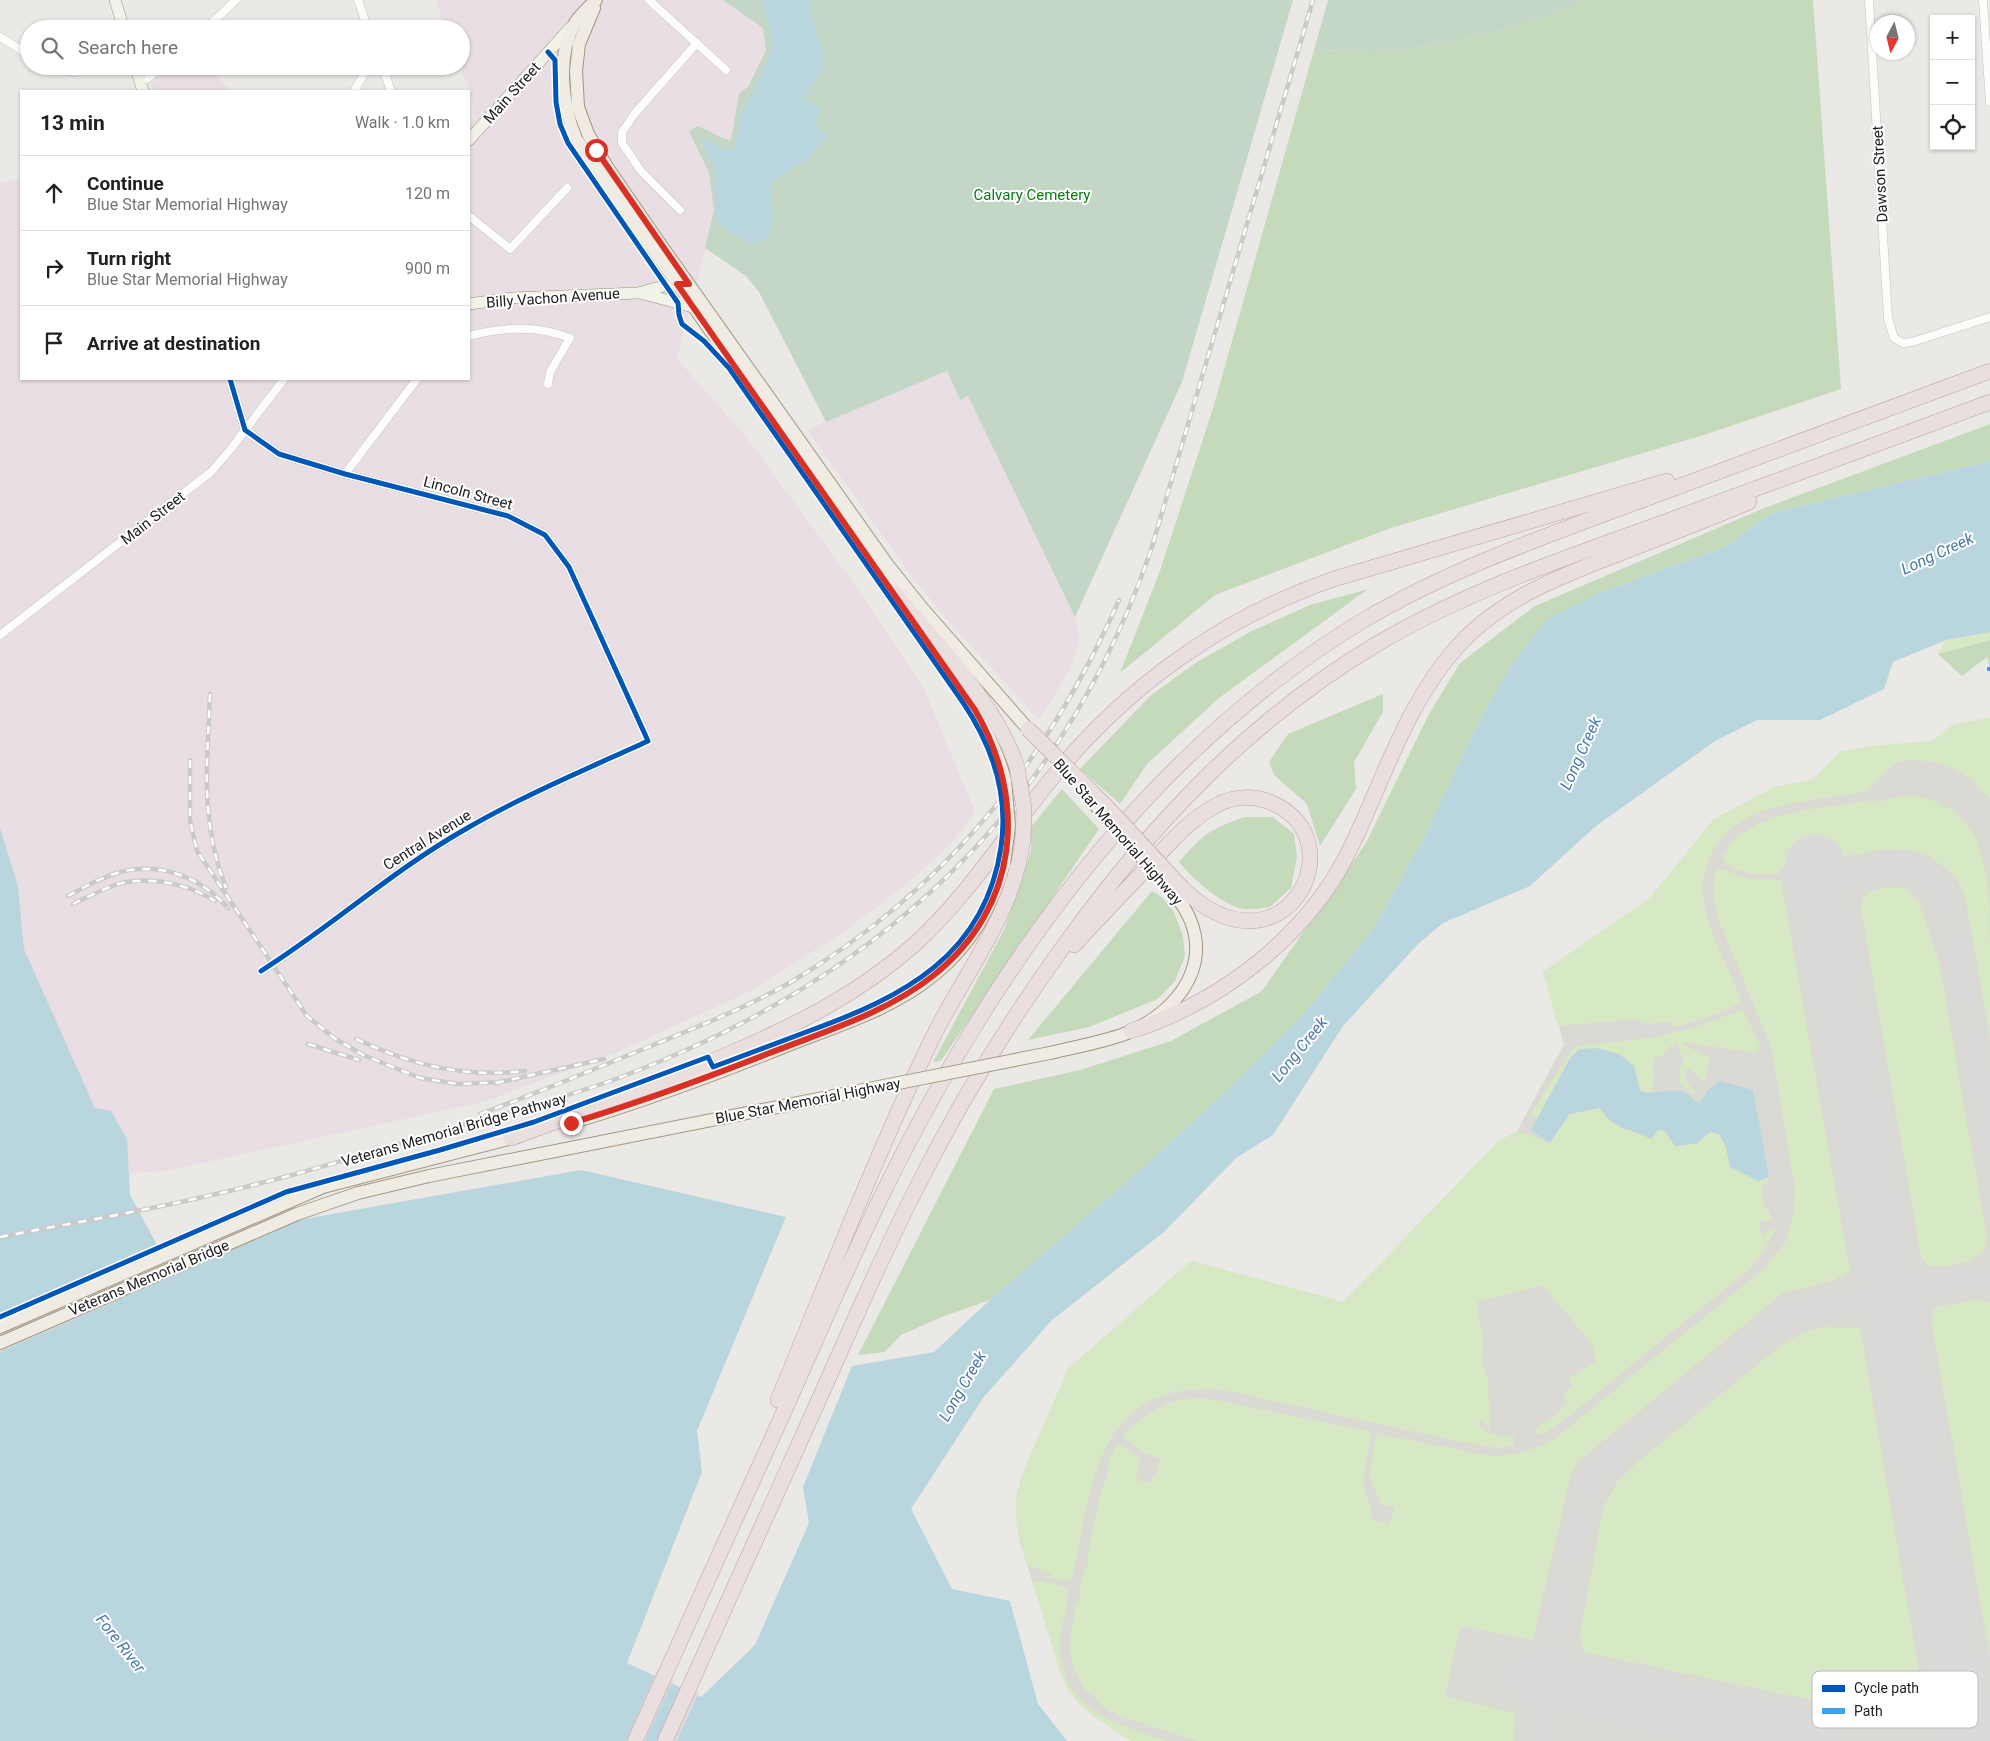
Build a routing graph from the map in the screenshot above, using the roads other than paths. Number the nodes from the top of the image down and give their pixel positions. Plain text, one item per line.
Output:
1 (115, 0) edge
2 (236, 0) edge
3 (597, 0) edge
4 (649, 0) edge
5 (1869, 0) edge
6 (1984, 0) edge
7 (361, 1) edge
8 (121, 20) edge
9 (214, 20) edge
10 (366, 20) edge
11 (575, 22) junction
12 (0, 37) edge
13 (697, 43) junction
14 (20, 50) edge
15 (726, 70) dead end
16 (151, 75) edge
17 (364, 75) edge
18 (386, 75) edge
19 (141, 86) edge
20 (355, 90) edge
21 (392, 90) edge
22 (1990, 102) edge
23 (470, 139) edge
24 (567, 188) dead end
25 (680, 210) dead end
26 (470, 217) edge
27 (683, 284) junction
28 (638, 293) junction
29 (470, 304) edge
30 (693, 307) junction
31 (1990, 317) edge
32 (470, 336) edge
33 (1990, 371) edge
34 (230, 380) edge
35 (283, 380) edge
36 (415, 380) edge
37 (548, 384) dead end
38 (1990, 402) edge
39 (1854, 421) junction
40 (245, 430) junction
41 (1810, 469) junction
42 (345, 474) junction
43 (895, 594) junction
44 (0, 635) edge
45 (1028, 729) joint
46 (648, 741) joint
47 (1178, 892) junction
48 (261, 971) dead end
49 (1031, 992) junction
50 (1131, 1031) junction
51 (511, 1138) junction
52 (298, 1214) joint
53 (0, 1327) edge
54 (0, 1343) edge
55 (749, 1490) junction
56 (635, 1741) edge
57 (665, 1741) edge

1 - 8 main road
2 - 9 street
3 - 11 main road, Main Street
3 - 27 main road
4 - 13 street
5 - 31 street, Dawson Street
6 - 22 street
7 - 10 street
11 - 23 main road, Main Street
11 - 27 main road
12 - 14 street
13 - 15 street
13 - 25 street
16 - 19 street
17 - 20 street
18 - 21 street
24 - 26 street
27 - 28 main road, Billy Vachon Avenue
27 - 30 main road
27 - 45 main road
28 - 29 main road, Billy Vachon Avenue
28 - 30 main road, Billy Vachon Avenue
30 - 43 main road
32 - 37 street
33 - 39 highway
34 - 40 street
35 - 40 street, Main Street
36 - 42 street
38 - 41 highway
39 - 51 highway
39 - 55 highway
40 - 42 street, Lincoln Street
40 - 44 street, Main Street
41 - 49 highway
41 - 50 highway
42 - 46 street, Lincoln Street
43 - 51 main road, bridge
43 - 55 highway, bridge
45 - 47 highway, bridge
46 - 48 street, Central Avenue
47 - 49 highway
47 - 50 main road, Blue Star Memorial Highway
49 - 57 highway
50 - 52 main road, Blue Star Memorial Highway, bridge
51 - 53 main road, Veterans Memorial Bridge
52 - 54 main road, Veterans Memorial Bridge
55 - 56 highway

